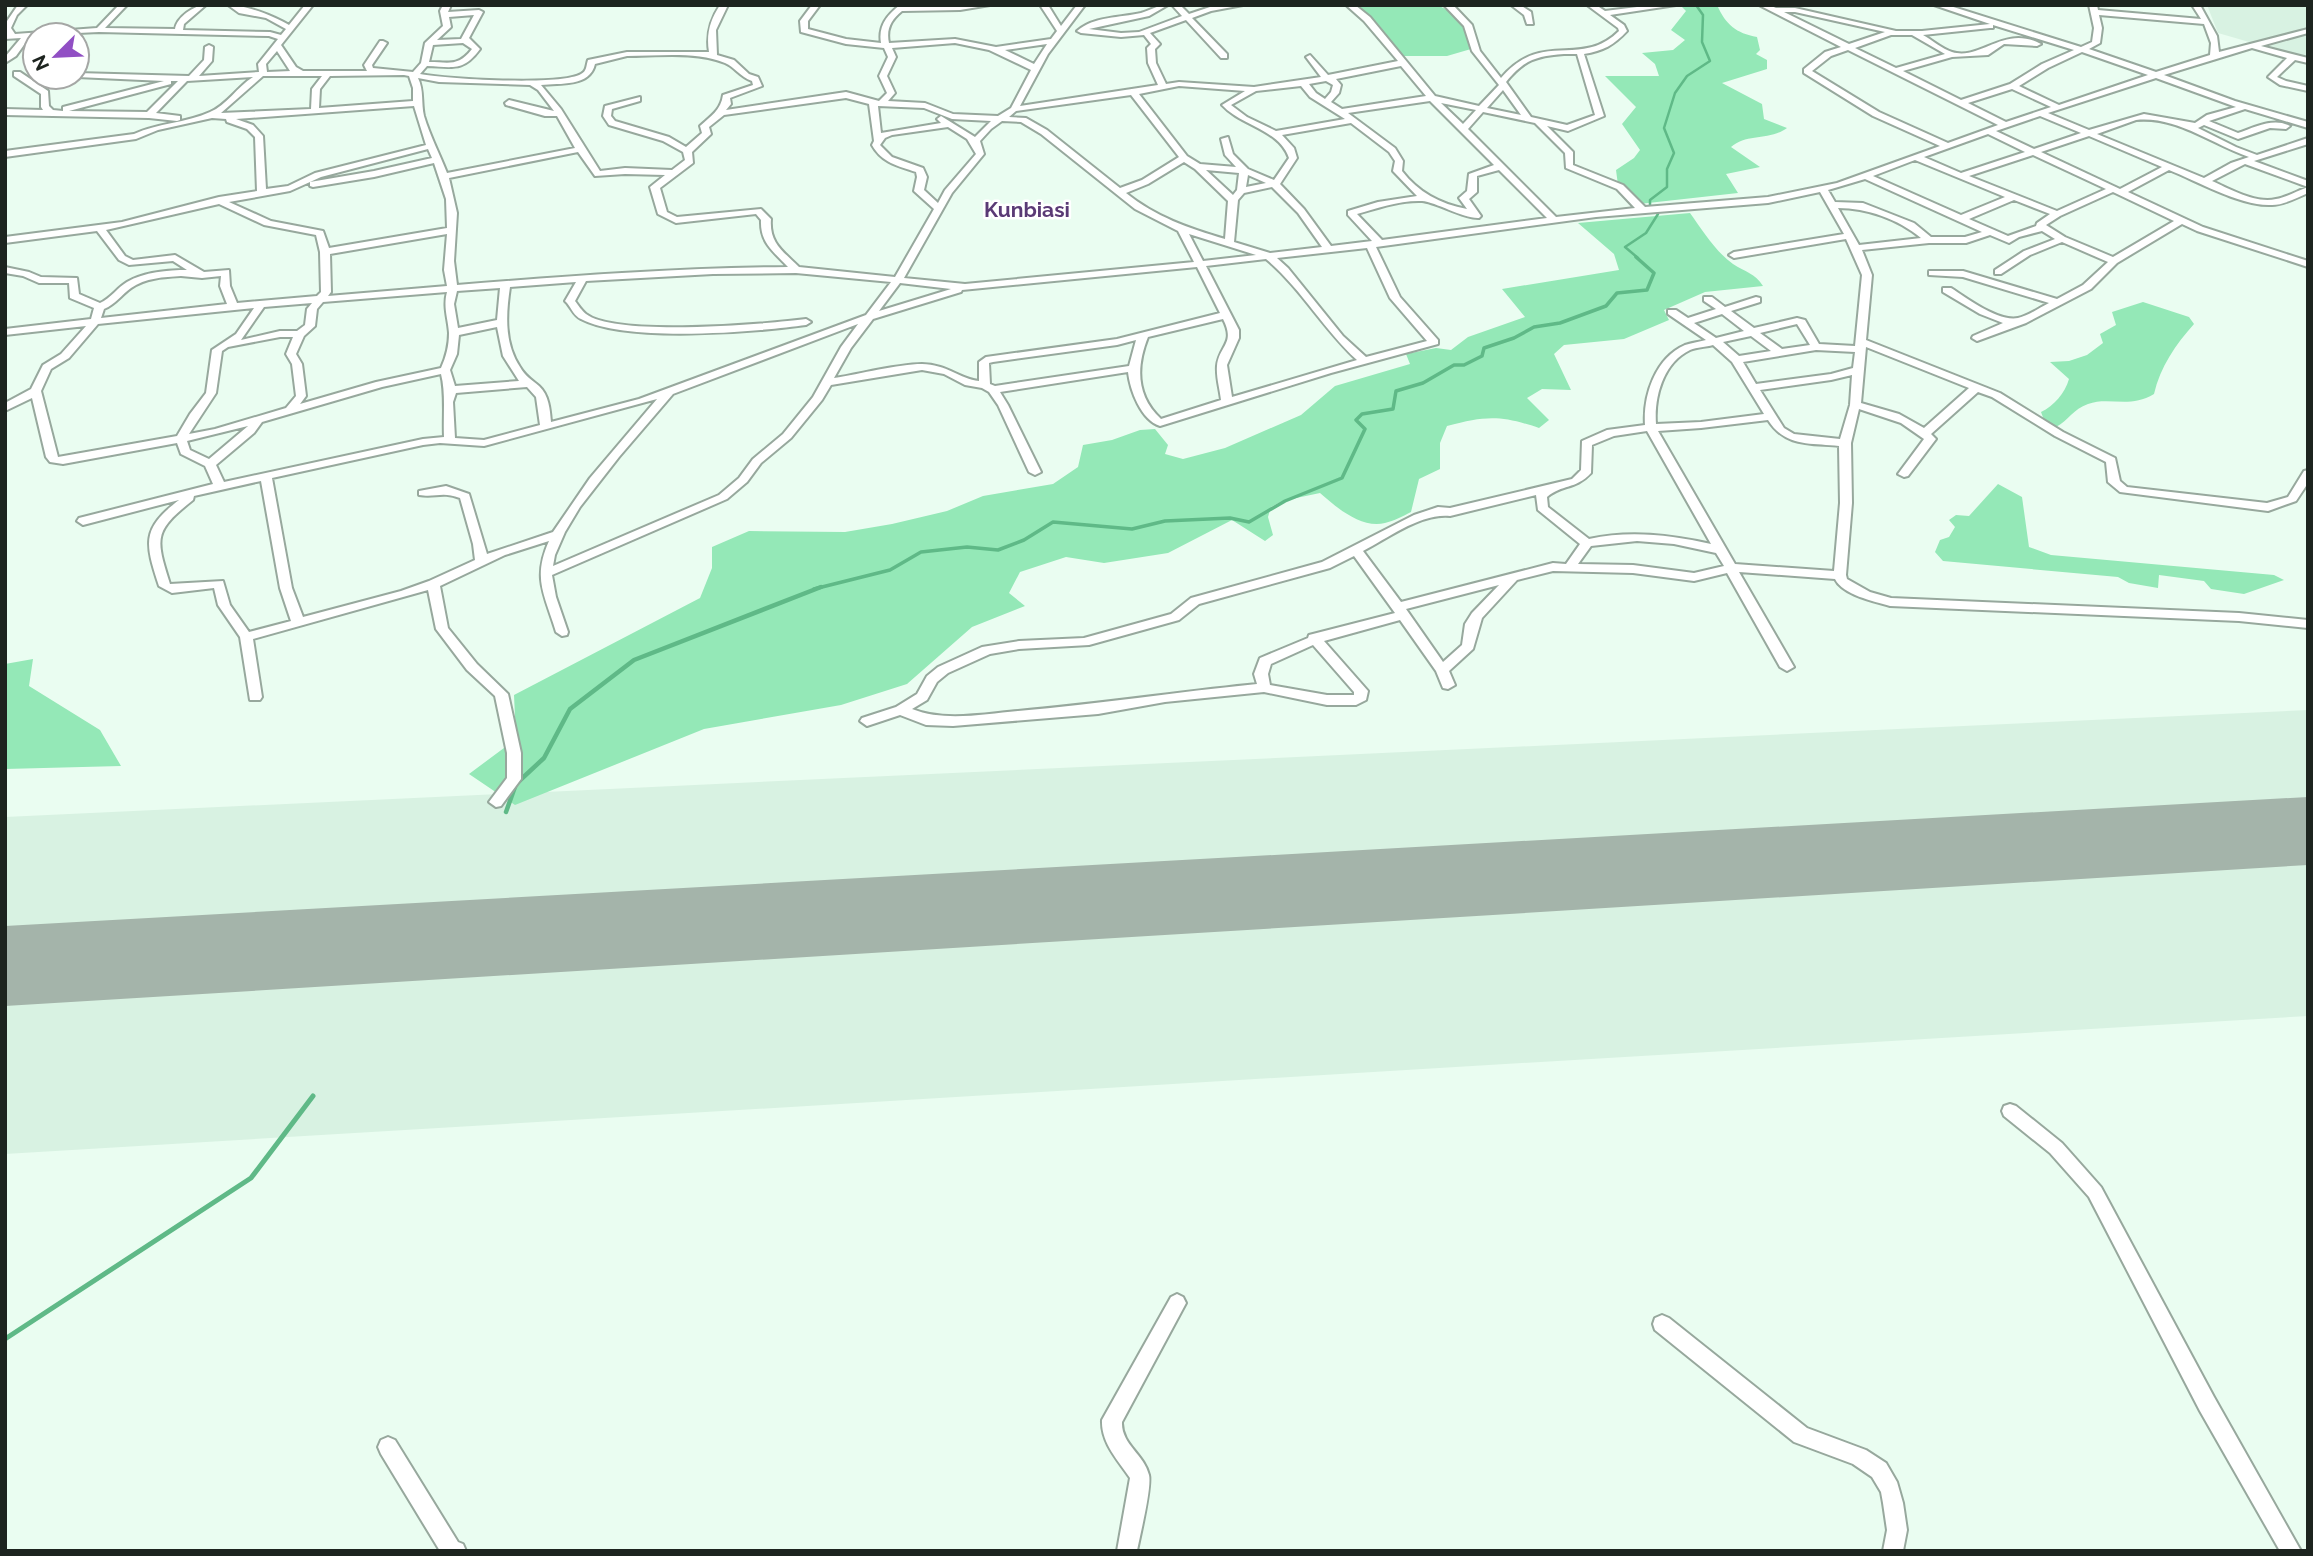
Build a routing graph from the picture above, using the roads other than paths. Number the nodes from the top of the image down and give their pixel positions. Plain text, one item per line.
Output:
1 (23, 5) edge
2 (123, 5) edge
3 (202, 5) edge
4 (232, 5) edge
5 (309, 5) edge
6 (724, 5) edge
7 (816, 5) edge
8 (986, 5) edge
9 (1044, 5) edge
10 (1081, 5) edge
11 (1164, 5) edge
12 (1176, 5) edge
13 (1239, 5) edge
14 (1350, 5) edge
15 (1448, 5) edge
16 (1515, 5) edge
17 (1591, 5) edge
18 (1672, 5) edge
19 (1763, 5) edge
20 (1938, 5) edge
21 (2196, 5) edge
22 (943, 6) edge
23 (902, 7) edge
24 (2094, 8) edge
25 (444, 9) edge
26 (1773, 10) junction
27 (1603, 14) junction
28 (1186, 17) junction
29 (1530, 22) dead end
30 (2207, 22) junction
31 (2000, 25) junction
32 (471, 26) junction
33 (447, 27) junction
34 (290, 28) junction
35 (99, 30) junction
36 (91, 31) edge
37 (1081, 31) junction
38 (1146, 32) junction
39 (1900, 32) junction
40 (2308, 32) edge
41 (179, 33) junction
42 (1914, 33) junction
43 (1056, 36) junction
44 (9, 37) edge
45 (283, 38) junction
46 (465, 41) junction
47 (21, 42) edge
48 (383, 43) dead end
49 (429, 43) junction
50 (886, 45) junction
51 (1847, 46) junction
52 (2251, 46) junction
53 (209, 47) dead end
54 (278, 47) junction
55 (996, 49) junction
56 (2080, 51) junction
57 (1580, 52) junction
58 (1952, 55) junction
59 (1223, 56) dead end
60 (2214, 56) junction
61 (714, 57) junction
62 (1310, 57) dead end
63 (2292, 58) junction
64 (5, 61) edge
65 (2308, 61) edge
66 (1402, 63) junction
67 (262, 64) junction
68 (425, 64) junction
69 (1036, 69) junction
70 (1895, 71) junction
71 (5, 73) edge
72 (17, 74) junction
73 (21, 74) edge
74 (263, 74) junction
75 (380, 74) junction
76 (91, 75) edge
77 (305, 75) junction
78 (327, 75) junction
79 (2159, 75) junction
80 (413, 77) junction
81 (186, 78) junction
82 (1326, 78) junction
83 (245, 80) junction
84 (1502, 82) junction
85 (532, 83) junction
86 (1303, 83) junction
87 (1163, 86) junction
88 (1276, 86) junction
89 (2013, 86) junction
90 (1254, 89) junction
91 (2308, 89) edge
92 (1134, 93) junction
93 (1313, 95) junction
94 (1432, 98) junction
95 (637, 99) dead end
96 (418, 103) junction
97 (509, 103) dead end
98 (877, 103) junction
99 (1325, 103) junction
100 (1961, 103) junction
101 (2057, 107) junction
102 (2244, 107) junction
103 (1014, 109) junction
104 (315, 110) junction
105 (1481, 111) junction
106 (5, 112) edge
107 (55, 113) junction
108 (1341, 113) junction
109 (2040, 113) junction
110 (559, 114) junction
111 (718, 114) junction
112 (128, 115) junction
113 (149, 115) junction
114 (211, 115) junction
115 (223, 117) junction
116 (1001, 117) junction
117 (192, 120) junction
118 (949, 121) junction
119 (1350, 121) junction
120 (1533, 121) junction
121 (2204, 122) junction
122 (2297, 122) junction
123 (2005, 125) junction
124 (2308, 125) edge
125 (2186, 126) junction
126 (1463, 129) junction
127 (1987, 131) junction
128 (1276, 134) junction
129 (2092, 135) junction
130 (1225, 139) dead end
131 (878, 140) junction
132 (2308, 141) edge
133 (100, 142) junction
134 (976, 145) junction
135 (1946, 145) junction
136 (432, 146) junction
137 (582, 149) junction
138 (687, 150) junction
139 (2031, 152) junction
140 (5, 154) edge
141 (1915, 157) junction
142 (1184, 158) junction
143 (2259, 158) junction
144 (438, 159) junction
145 (2245, 161) junction
146 (2170, 166) junction
147 (1198, 167) junction
148 (1499, 167) junction
149 (645, 170) junction
150 (1244, 170) junction
151 (673, 173) junction
152 (445, 176) junction
153 (1866, 176) junction
154 (1961, 176) junction
155 (2206, 181) junction
156 (1276, 183) junction
157 (2308, 184) edge
158 (655, 187) junction
159 (290, 188) junction
160 (1823, 189) junction
161 (2308, 190) edge
162 (1241, 191) junction
163 (262, 192) junction
164 (1119, 192) junction
165 (2115, 192) junction
166 (2013, 197) junction
167 (1425, 198) junction
168 (219, 200) junction
169 (1233, 200) junction
170 (1832, 205) junction
171 (939, 209) junction
172 (1643, 211) junction
173 (1473, 213) junction
174 (2057, 214) junction
175 (1963, 218) junction
176 (1554, 220) junction
177 (2180, 220) junction
178 (2041, 228) junction
179 (1182, 229) junction
180 (1490, 229) junction
181 (101, 230) junction
182 (452, 230) junction
183 (1991, 232) junction
184 (1850, 236) junction
185 (2062, 239) junction
186 (5, 240) edge
187 (1929, 240) junction
188 (2009, 240) junction
189 (1229, 243) junction
190 (1374, 243) junction
191 (1327, 248) junction
192 (1856, 248) junction
193 (324, 252) junction
194 (2027, 253) junction
195 (1267, 255) junction
196 (1734, 255) dead end
197 (2114, 261) junction
198 (2306, 261) edge
199 (1200, 263) junction
200 (5, 270) edge
201 (796, 270) junction
202 (1998, 272) dead end
203 (1932, 273) dead end
204 (200, 275) junction
205 (583, 278) junction
206 (898, 281) junction
207 (505, 284) junction
208 (965, 287) junction
209 (453, 288) junction
210 (1947, 290) dead end
211 (1708, 299) dead end
212 (318, 300) junction
213 (1756, 300) dead end
214 (2057, 302) junction
215 (261, 304) junction
216 (233, 306) junction
217 (100, 307) junction
218 (1723, 311) junction
219 (1672, 312) dead end
220 (1226, 315) junction
221 (866, 318) junction
222 (95, 321) junction
223 (806, 322) dead end
224 (1685, 322) junction
225 (500, 323) junction
226 (2012, 324) junction
227 (1751, 331) junction
228 (5, 332) edge
229 (454, 333) junction
230 (299, 334) junction
231 (1144, 334) junction
232 (1978, 338) dead end
233 (1713, 342) junction
234 (1861, 345) junction
235 (1816, 346) junction
236 (219, 347) junction
237 (1782, 354) junction
238 (1736, 360) junction
239 (1364, 361) junction
240 (1133, 368) junction
241 (445, 370) junction
242 (1859, 370) junction
243 (829, 382) junction
244 (528, 384) junction
245 (989, 387) junction
246 (1755, 387) junction
247 (1977, 387) junction
248 (451, 390) junction
249 (36, 391) junction
250 (668, 394) junction
251 (1227, 402) junction
252 (1855, 405) junction
253 (5, 408) edge
254 (290, 410) junction
255 (1771, 416) junction
256 (257, 422) junction
257 (546, 426) junction
258 (1651, 428) junction
259 (1925, 433) junction
260 (181, 439) junction
261 (450, 441) junction
262 (1845, 443) junction
263 (210, 464) junction
264 (1035, 472) dead end
265 (1904, 474) dead end
266 (2308, 474) edge
267 (266, 477) junction
268 (220, 486) junction
269 (1550, 488) junction
270 (195, 493) junction
271 (423, 494) dead end
272 (83, 520) dead end
273 (556, 535) junction
274 (1587, 543) junction
275 (1356, 550) junction
276 (1723, 551) junction
277 (481, 560) junction
278 (1572, 567) junction
279 (1733, 568) junction
280 (545, 574) junction
281 (1840, 575) junction
282 (1512, 578) junction
283 (433, 584) junction
284 (1400, 611) junction
285 (299, 624) junction
286 (2308, 624) edge
287 (562, 632) dead end
288 (246, 638) junction
289 (1314, 638) junction
290 (1787, 667) dead end
291 (1442, 670) junction
292 (1448, 685) dead end
293 (1264, 688) junction
294 (256, 696) dead end
295 (901, 710) junction
296 (867, 721) dead end
297 (496, 802) dead end
298 (2010, 1111) dead end
299 (1177, 1303) dead end
300 (1662, 1324) dead end
301 (388, 1447) dead end
302 (456, 1551) edge
303 (1127, 1551) edge
304 (1893, 1551) edge
305 (2291, 1551) edge

1 - 44 street
2 - 35 street
3 - 41 street
4 - 34 street
5 - 34 street
6 - 61 street
7 - 50 street
8 - 22 street
9 - 43 street
10 - 43 street
11 - 37 street
12 - 28 street
13 - 28 street
14 - 66 street
15 - 84 street
16 - 29 street
17 - 27 street
18 - 27 street
19 - 26 street
20 - 31 street
21 - 30 street
22 - 23 street
23 - 50 street
24 - 30 street
24 - 56 street
25 - 32 street
25 - 33 street
26 - 39 street
26 - 51 street
27 - 57 street
28 - 38 street
28 - 59 street
30 - 60 street
31 - 42 street
31 - 56 street
32 - 33 street
32 - 46 street
33 - 49 street
34 - 45 street
35 - 36 street
35 - 41 street
37 - 38 street
37 - 43 street
38 - 87 street
39 - 42 street
39 - 51 street
40 - 52 street
41 - 45 street
42 - 58 street
43 - 55 street
43 - 69 street
45 - 54 street
46 - 49 street
46 - 68 street
47 - 64 street
48 - 75 street
49 - 68 street
50 - 55 street
50 - 98 street
51 - 70 street
51 - 135 street
52 - 60 street
52 - 63 street
53 - 81 street
54 - 67 street
54 - 77 street
55 - 69 street
56 - 58 street
56 - 79 street
56 - 89 street
57 - 84 street
57 - 120 street
58 - 70 street
60 - 79 street
61 - 85 street
61 - 111 street
62 - 82 street
63 - 65 street
63 - 91 street
66 - 82 street
66 - 94 street
67 - 74 street
67 - 83 street
68 - 80 street
69 - 103 street
70 - 100 street
71 - 72 street
72 - 73 street
72 - 107 street
74 - 77 street
74 - 83 street
75 - 78 street
75 - 80 street
76 - 81 street
77 - 78 street
78 - 104 street
79 - 101 street
79 - 102 street
80 - 85 street
80 - 96 street
81 - 83 street
81 - 107 street
81 - 113 street
82 - 86 street
82 - 99 street
83 - 114 street
84 - 105 street
84 - 120 street
85 - 110 street
86 - 88 street
86 - 93 street
87 - 90 street
87 - 92 street
88 - 90 street
88 - 93 street
89 - 100 street
89 - 101 street
90 - 128 street
92 - 103 street
92 - 142 street
93 - 99 street
94 - 105 street
94 - 108 street
94 - 126 street
95 - 138 street
96 - 104 street
96 - 136 street
97 - 110 street
98 - 111 street
98 - 118 street
98 - 131 street
99 - 108 street
100 - 123 street
101 - 109 street
102 - 121 street
102 - 122 street
103 - 116 street
104 - 115 street
105 - 120 street
105 - 126 street
106 - 107 street
107 - 112 street
108 - 119 street
109 - 123 street
109 - 129 street
110 - 137 street
111 - 138 street
112 - 113 street
112 - 133 street
113 - 117 street
114 - 115 street
114 - 117 street
115 - 163 street
116 - 118 street
116 - 134 street
116 - 164 street
117 - 133 street
118 - 131 street
118 - 134 street
119 - 128 street
119 - 167 street
120 - 172 street
121 - 122 street
121 - 125 street
122 - 124 street
123 - 127 street
125 - 129 street
125 - 143 street
126 - 148 street
127 - 135 street
127 - 139 street
128 - 156 street
129 - 139 street
129 - 146 street
130 - 150 street
131 - 171 street
132 - 143 street
133 - 140 street
134 - 171 street
135 - 141 street
136 - 144 street
136 - 159 street
137 - 149 street
137 - 152 street
138 - 151 street
139 - 154 street
139 - 165 street
141 - 153 street
141 - 154 street
142 - 147 street
142 - 164 street
143 - 145 street
144 - 152 street
144 - 159 street
145 - 155 street
145 - 157 street
146 - 155 street
146 - 165 street
147 - 150 street
147 - 169 street
148 - 173 street
148 - 176 street
149 - 151 street
149 - 158 street
150 - 156 street
150 - 162 street
151 - 158 street
152 - 182 street
153 - 160 street
153 - 175 street
154 - 166 street
155 - 161 street
156 - 162 street
156 - 191 street
158 - 201 street
159 - 163 street
160 - 170 street
160 - 172 street
162 - 169 street
163 - 168 street
164 - 179 street
165 - 174 street
165 - 177 street
166 - 174 street
166 - 175 street
167 - 173 street
167 - 190 street
168 - 181 street
168 - 193 street
169 - 189 street
170 - 184 street
170 - 187 street
171 - 206 street
172 - 176 street
173 - 180 street
174 - 178 street
175 - 183 street
176 - 180 street
177 - 197 street
177 - 198 street
178 - 185 street
178 - 188 street
179 - 189 street
179 - 199 street
180 - 190 street
181 - 186 street
181 - 204 street
182 - 193 street
182 - 209 street
183 - 187 street
183 - 188 street
184 - 192 street
184 - 196 street
185 - 194 street
185 - 197 street
187 - 192 street
188 - 194 street
189 - 195 street
190 - 191 street
190 - 239 street
191 - 195 street
192 - 234 street
193 - 212 street
194 - 202 street
195 - 199 street
195 - 239 street
197 - 214 street
199 - 208 street
199 - 220 street
200 - 217 street
201 - 205 street
201 - 206 street
203 - 214 street
204 - 216 street
204 - 217 street
205 - 207 street
205 - 223 street
206 - 208 street
206 - 221 street
207 - 209 street
207 - 225 street
208 - 221 street
209 - 212 street
209 - 229 street
210 - 226 street
211 - 218 street
212 - 215 street
212 - 230 street
213 - 218 street
214 - 226 street
215 - 216 street
215 - 236 street
216 - 222 street
217 - 222 street
218 - 224 street
218 - 227 street
219 - 224 street
220 - 231 street
220 - 251 street
221 - 243 street
221 - 250 street
222 - 228 street
222 - 249 street
224 - 233 street
225 - 229 street
225 - 244 street
226 - 232 street
227 - 233 street
227 - 235 street
227 - 237 street
229 - 241 street
230 - 236 street
230 - 254 street
231 - 240 street
231 - 245 street
233 - 238 street
233 - 258 street
234 - 235 street
234 - 242 street
234 - 247 street
235 - 237 street
236 - 260 street
237 - 238 street
238 - 246 street
239 - 251 street
240 - 245 street
240 - 251 street
241 - 248 street
241 - 254 street
242 - 246 street
242 - 252 street
243 - 245 street
243 - 280 street
244 - 248 street
244 - 257 street
245 - 264 street
246 - 255 street
247 - 259 street
247 - 266 street
248 - 261 street
249 - 253 street
249 - 260 street
250 - 257 street
250 - 273 street
252 - 259 street
252 - 262 street
254 - 256 street
255 - 258 street
255 - 262 street
256 - 260 street
256 - 263 street
257 - 261 street
258 - 269 street
258 - 276 street
259 - 265 street
260 - 263 street
261 - 267 street
262 - 281 street
263 - 268 street
267 - 268 street
267 - 285 street
268 - 270 street
269 - 274 street
269 - 275 street
270 - 272 street
270 - 288 street
271 - 277 street
273 - 277 street
273 - 280 street
274 - 276 street
274 - 278 street
275 - 284 street
275 - 295 street
276 - 279 street
277 - 283 street
278 - 279 street
278 - 282 street
279 - 281 street
279 - 290 street
280 - 287 street
281 - 286 street
282 - 284 street
282 - 291 street
283 - 285 street
283 - 297 street
284 - 289 street
284 - 291 street
285 - 288 street
288 - 294 street
289 - 293 street
289 - 293 street
291 - 292 street
293 - 295 street
295 - 296 street
298 - 305 street
299 - 303 street
300 - 304 street
301 - 302 street

